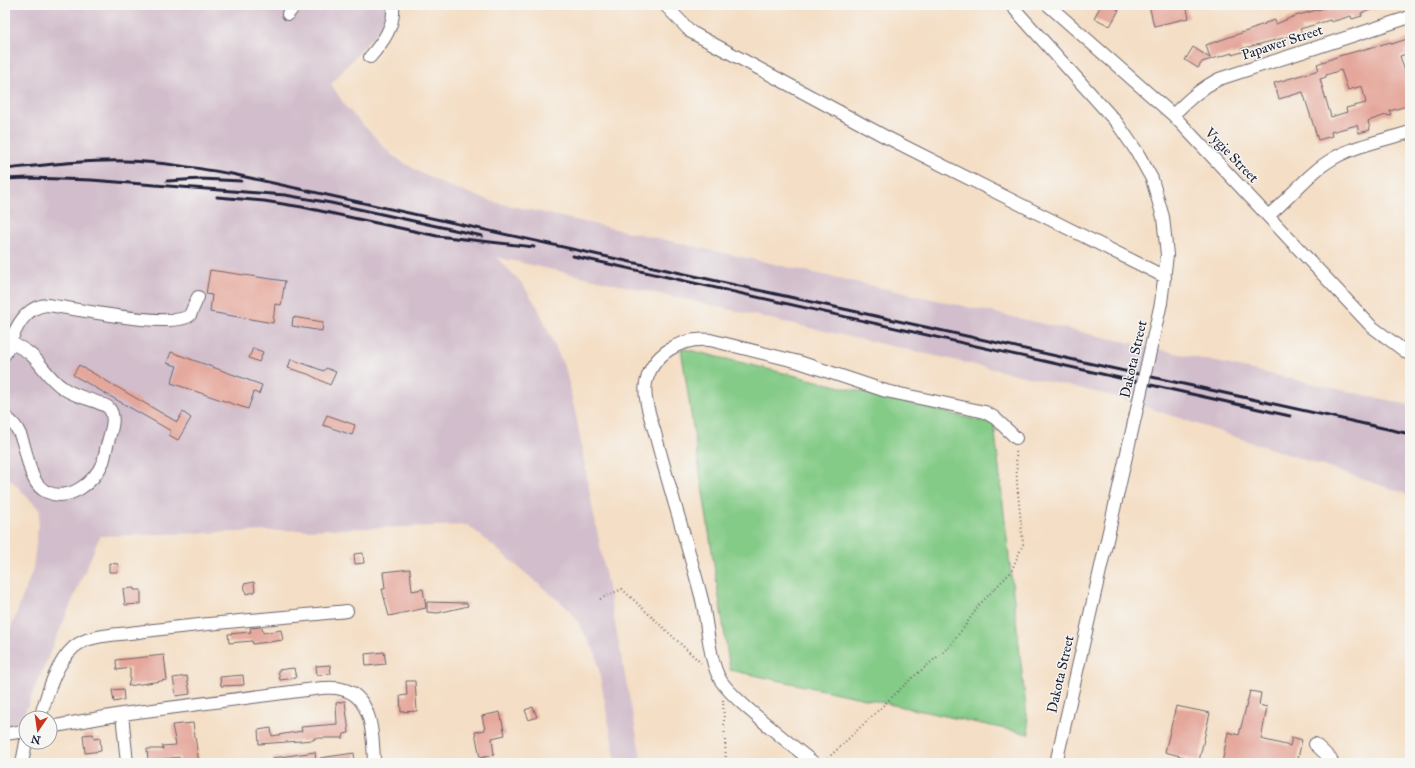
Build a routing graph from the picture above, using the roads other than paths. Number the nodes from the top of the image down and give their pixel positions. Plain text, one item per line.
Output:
1 (393, 5) edge
2 (665, 5) edge
3 (1011, 5) edge
4 (1048, 5) edge
5 (1410, 17) edge
6 (370, 57) dead end
7 (1173, 115) junction
8 (1410, 132) edge
9 (1269, 215) junction
10 (1165, 277) junction
11 (198, 297) dead end
12 (7, 349) edge
13 (1410, 355) edge
14 (5, 417) edge
15 (1016, 438) road end
16 (347, 611) dead end
17 (43, 710) edge
18 (122, 714) junction
19 (58, 726) edge
20 (18, 732) edge
21 (5, 734) edge
22 (1315, 744) dead end
23 (24, 750) edge
24 (22, 763) edge
25 (127, 763) edge
26 (374, 763) edge
27 (814, 763) edge
28 (1056, 763) edge
29 (1332, 763) edge

1 - 6 street
2 - 10 street
3 - 10 street, Dakota Street
4 - 7 street, Vygie Street
5 - 7 street, Papawer Street
7 - 9 street, Vygie Street
8 - 9 street
9 - 13 street, Vygie Street
10 - 28 street, Dakota Street, bridge
11 - 12 street
12 - 14 street
15 - 27 street
16 - 17 street
18 - 19 street
18 - 25 street
18 - 26 street
20 - 21 street
22 - 29 street
23 - 24 street

